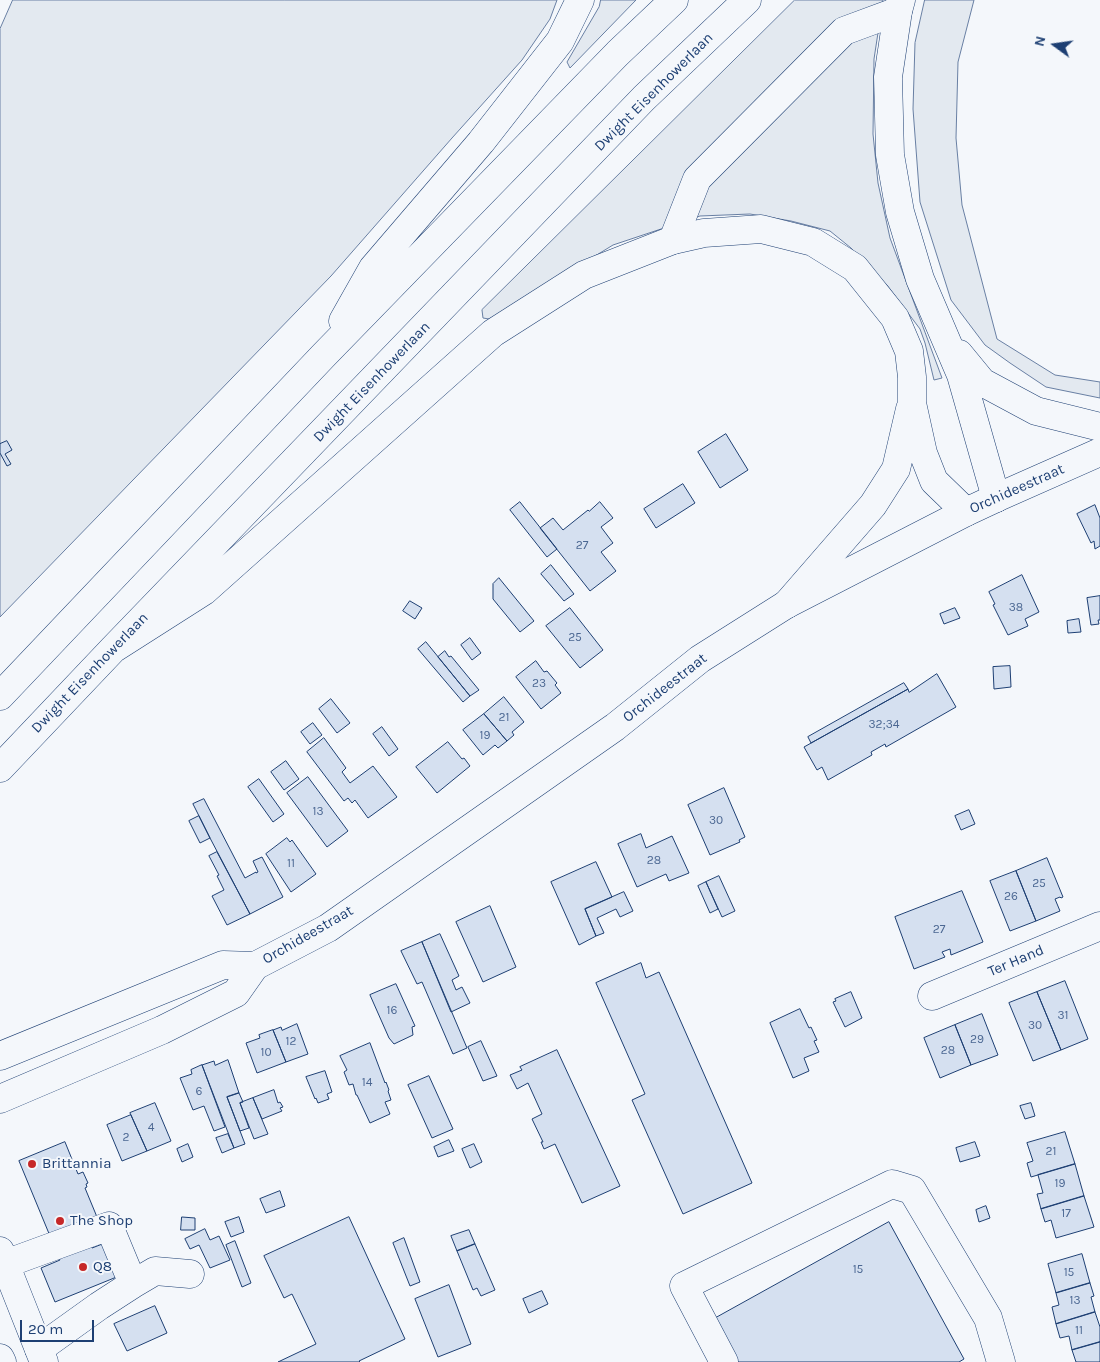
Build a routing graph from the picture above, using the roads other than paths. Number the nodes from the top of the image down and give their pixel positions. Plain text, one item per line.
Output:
1 (580, 0) edge
2 (674, 0) edge
3 (747, 0) edge
4 (899, 6) edge
5 (673, 240) junction
6 (945, 339) junction
7 (324, 354) junction
8 (912, 403) junction
9 (1100, 427) edge
10 (1100, 452) edge
11 (996, 498) junction
12 (966, 512) junction
13 (787, 604) junction
14 (113, 649) junction
15 (0, 696) edge
16 (0, 768) edge
17 (1098, 931) edge
18 (255, 966) junction
19 (932, 996) dead end
20 (0, 1056) edge
21 (0, 1099) edge
22 (2, 1258) edge
23 (190, 1274) dead end
24 (133, 1284) junction
25 (41, 1356) edge
26 (0, 1358) edge
27 (2, 1362) edge
28 (724, 1362) edge
29 (1000, 1362) edge

1 - 7 main road
2 - 7 main road
3 - 14 main road, Dwight Eisenhowerlaan
4 - 5 main road
4 - 6 main road
5 - 8 main road
5 - 14 main road
6 - 9 main road
6 - 11 main road
7 - 15 main road
8 - 12 main road
8 - 13 main road
10 - 11 main road, Orchideestraat
11 - 12 main road, Orchideestraat
12 - 13 main road, Orchideestraat
13 - 18 main road, Orchideestraat
14 - 16 main road, Dwight Eisenhowerlaan
17 - 19 main road, Ter Hand
18 - 20 main road, Orchideestraat
18 - 21 main road, Orchideestraat
22 - 24 main road
22 - 25 main road
23 - 24 main road
24 - 25 main road
26 - 27 main road
28 - 29 main road

